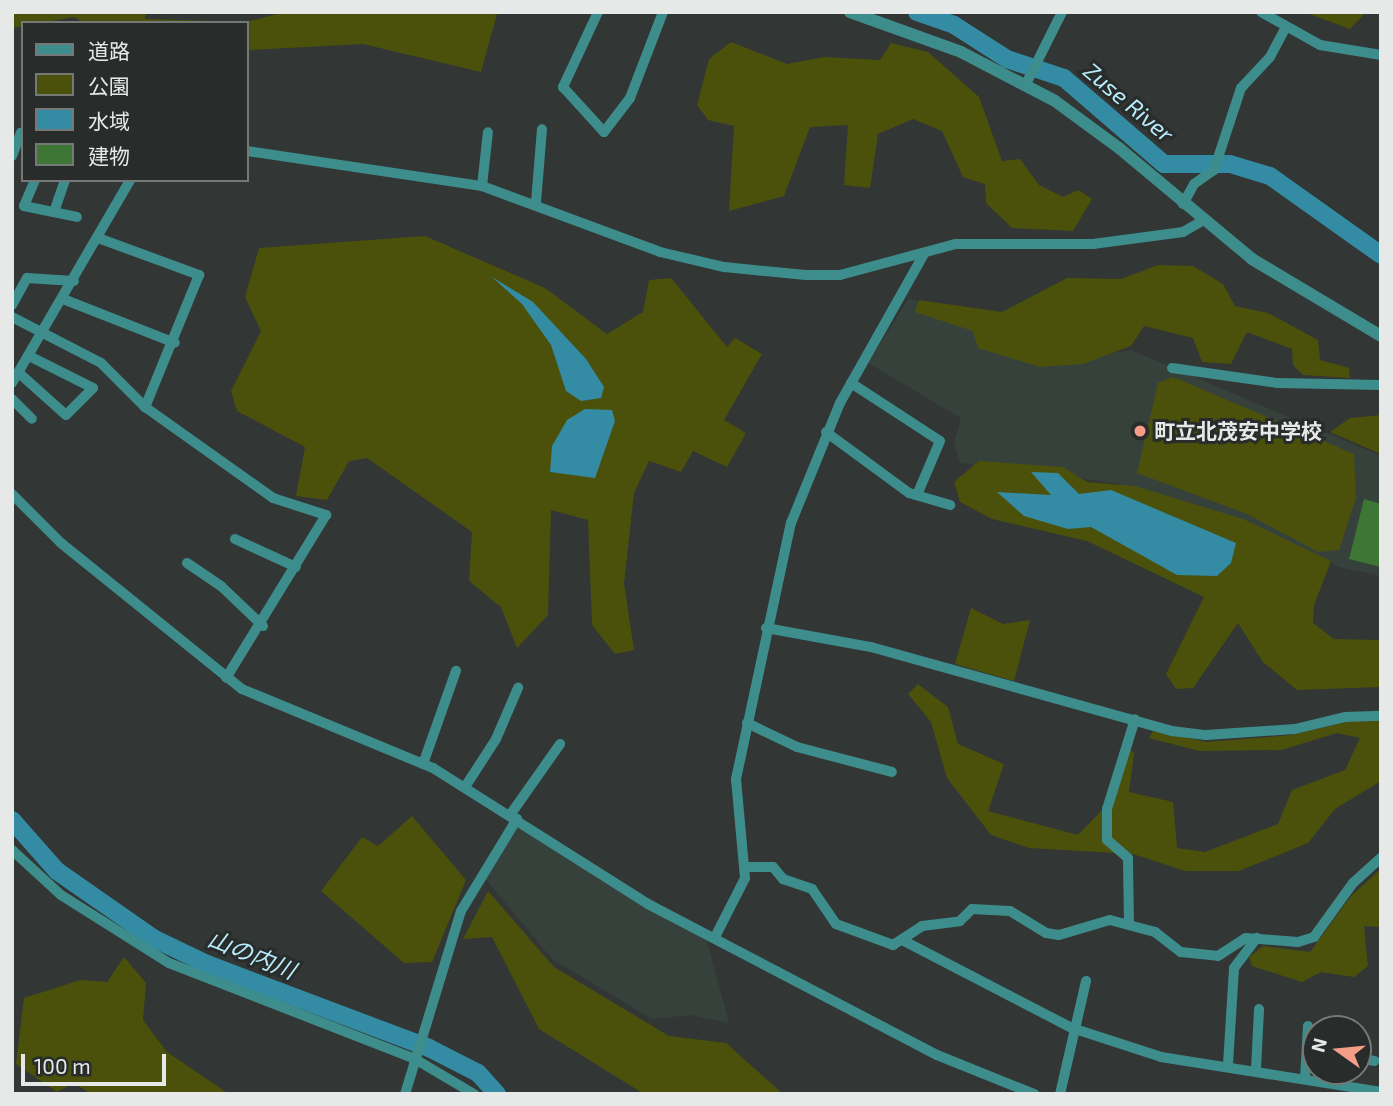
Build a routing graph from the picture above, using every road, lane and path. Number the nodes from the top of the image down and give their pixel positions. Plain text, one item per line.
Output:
1 (598, 12) edge
2 (663, 12) edge
3 (850, 12) edge
4 (1062, 12) edge
5 (1261, 12) edge
6 (1286, 27) junction
7 (1381, 55) edge
8 (1028, 79) junction
9 (542, 129) dead end
10 (19, 132) edge
11 (488, 132) dead end
12 (248, 151) edge
13 (12, 156) edge
14 (34, 182) edge
15 (64, 182) edge
16 (129, 182) edge
17 (482, 186) junction
18 (536, 202) junction
19 (1183, 204) junction
20 (54, 212) junction
21 (78, 217) dead end
22 (1202, 221) junction
23 (99, 238) junction
24 (924, 254) junction
25 (74, 281) junction
26 (63, 299) junction
27 (12, 305) edge
28 (12, 317) edge
29 (43, 334) junction
30 (1381, 336) edge
31 (176, 343) junction
32 (29, 356) junction
33 (1172, 368) dead end
34 (19, 373) junction
35 (12, 383) edge
36 (851, 383) junction
37 (1381, 385) edge
38 (12, 398) edge
39 (145, 407) junction
40 (32, 419) dead end
41 (826, 432) junction
42 (12, 494) edge
43 (917, 495) junction
44 (950, 505) dead end
45 (235, 539) dead end
46 (187, 563) dead end
47 (296, 567) junction
48 (263, 626) junction
49 (766, 628) junction
50 (456, 671) dead end
51 (226, 678) junction
52 (517, 688) dead end
53 (1381, 716) edge
54 (1135, 719) junction
55 (747, 723) junction
56 (560, 744) dead end
57 (423, 764) junction
58 (892, 772) dead end
59 (465, 787) junction
60 (514, 817) junction
61 (12, 850) edge
62 (1381, 858) edge
63 (746, 867) junction
64 (1129, 925) junction
65 (715, 937) junction
66 (1257, 938) junction
67 (904, 941) junction
68 (1086, 981) dead end
69 (1259, 1009) dead end
70 (1072, 1028) junction
71 (415, 1059) junction
72 (1372, 1060) edge
73 (1375, 1061) dead end
74 (1228, 1064) junction
75 (1256, 1069) junction
76 (1302, 1078) edge
77 (1001, 1082) junction
78 (1343, 1085) edge
79 (1381, 1091) edge
80 (405, 1094) edge
81 (474, 1094) edge
82 (996, 1094) edge
83 (1034, 1094) edge
84 (1060, 1094) edge

1 - 2 street
3 - 8 street
4 - 8 street
5 - 6 street
6 - 7 street
6 - 19 street
8 - 19 street
9 - 18 street
10 - 13 street
11 - 17 street
12 - 17 street
14 - 20 street
15 - 20 street
16 - 23 street
17 - 18 street
18 - 24 street
19 - 22 street
20 - 21 street
22 - 24 street
22 - 30 street
23 - 25 street
23 - 31 street
24 - 36 street
25 - 26 street
25 - 27 street
26 - 29 street
26 - 31 street
28 - 29 street
29 - 32 street
29 - 39 street
31 - 39 street
32 - 34 street
32 - 34 street
33 - 37 street
34 - 35 street
36 - 41 street
36 - 43 street
38 - 40 street
39 - 47 street
41 - 43 street
41 - 49 street
42 - 51 street
43 - 44 street
45 - 47 street
46 - 48 street
47 - 48 street
48 - 51 street
49 - 54 street
49 - 55 street
50 - 57 street
51 - 57 street
52 - 59 street
53 - 54 street
54 - 64 street
55 - 58 street
55 - 63 street
56 - 60 street
57 - 59 street
59 - 60 street
60 - 65 street
60 - 71 street
61 - 71 street
62 - 66 street
63 - 65 street
63 - 67 street
64 - 66 street
64 - 67 street
65 - 77 street
66 - 74 street
67 - 70 street
68 - 70 street
69 - 75 street
70 - 74 street
70 - 84 street
71 - 80 street
71 - 81 street
72 - 73 street
74 - 75 street
75 - 76 street
77 - 82 street
77 - 83 street
78 - 79 street

